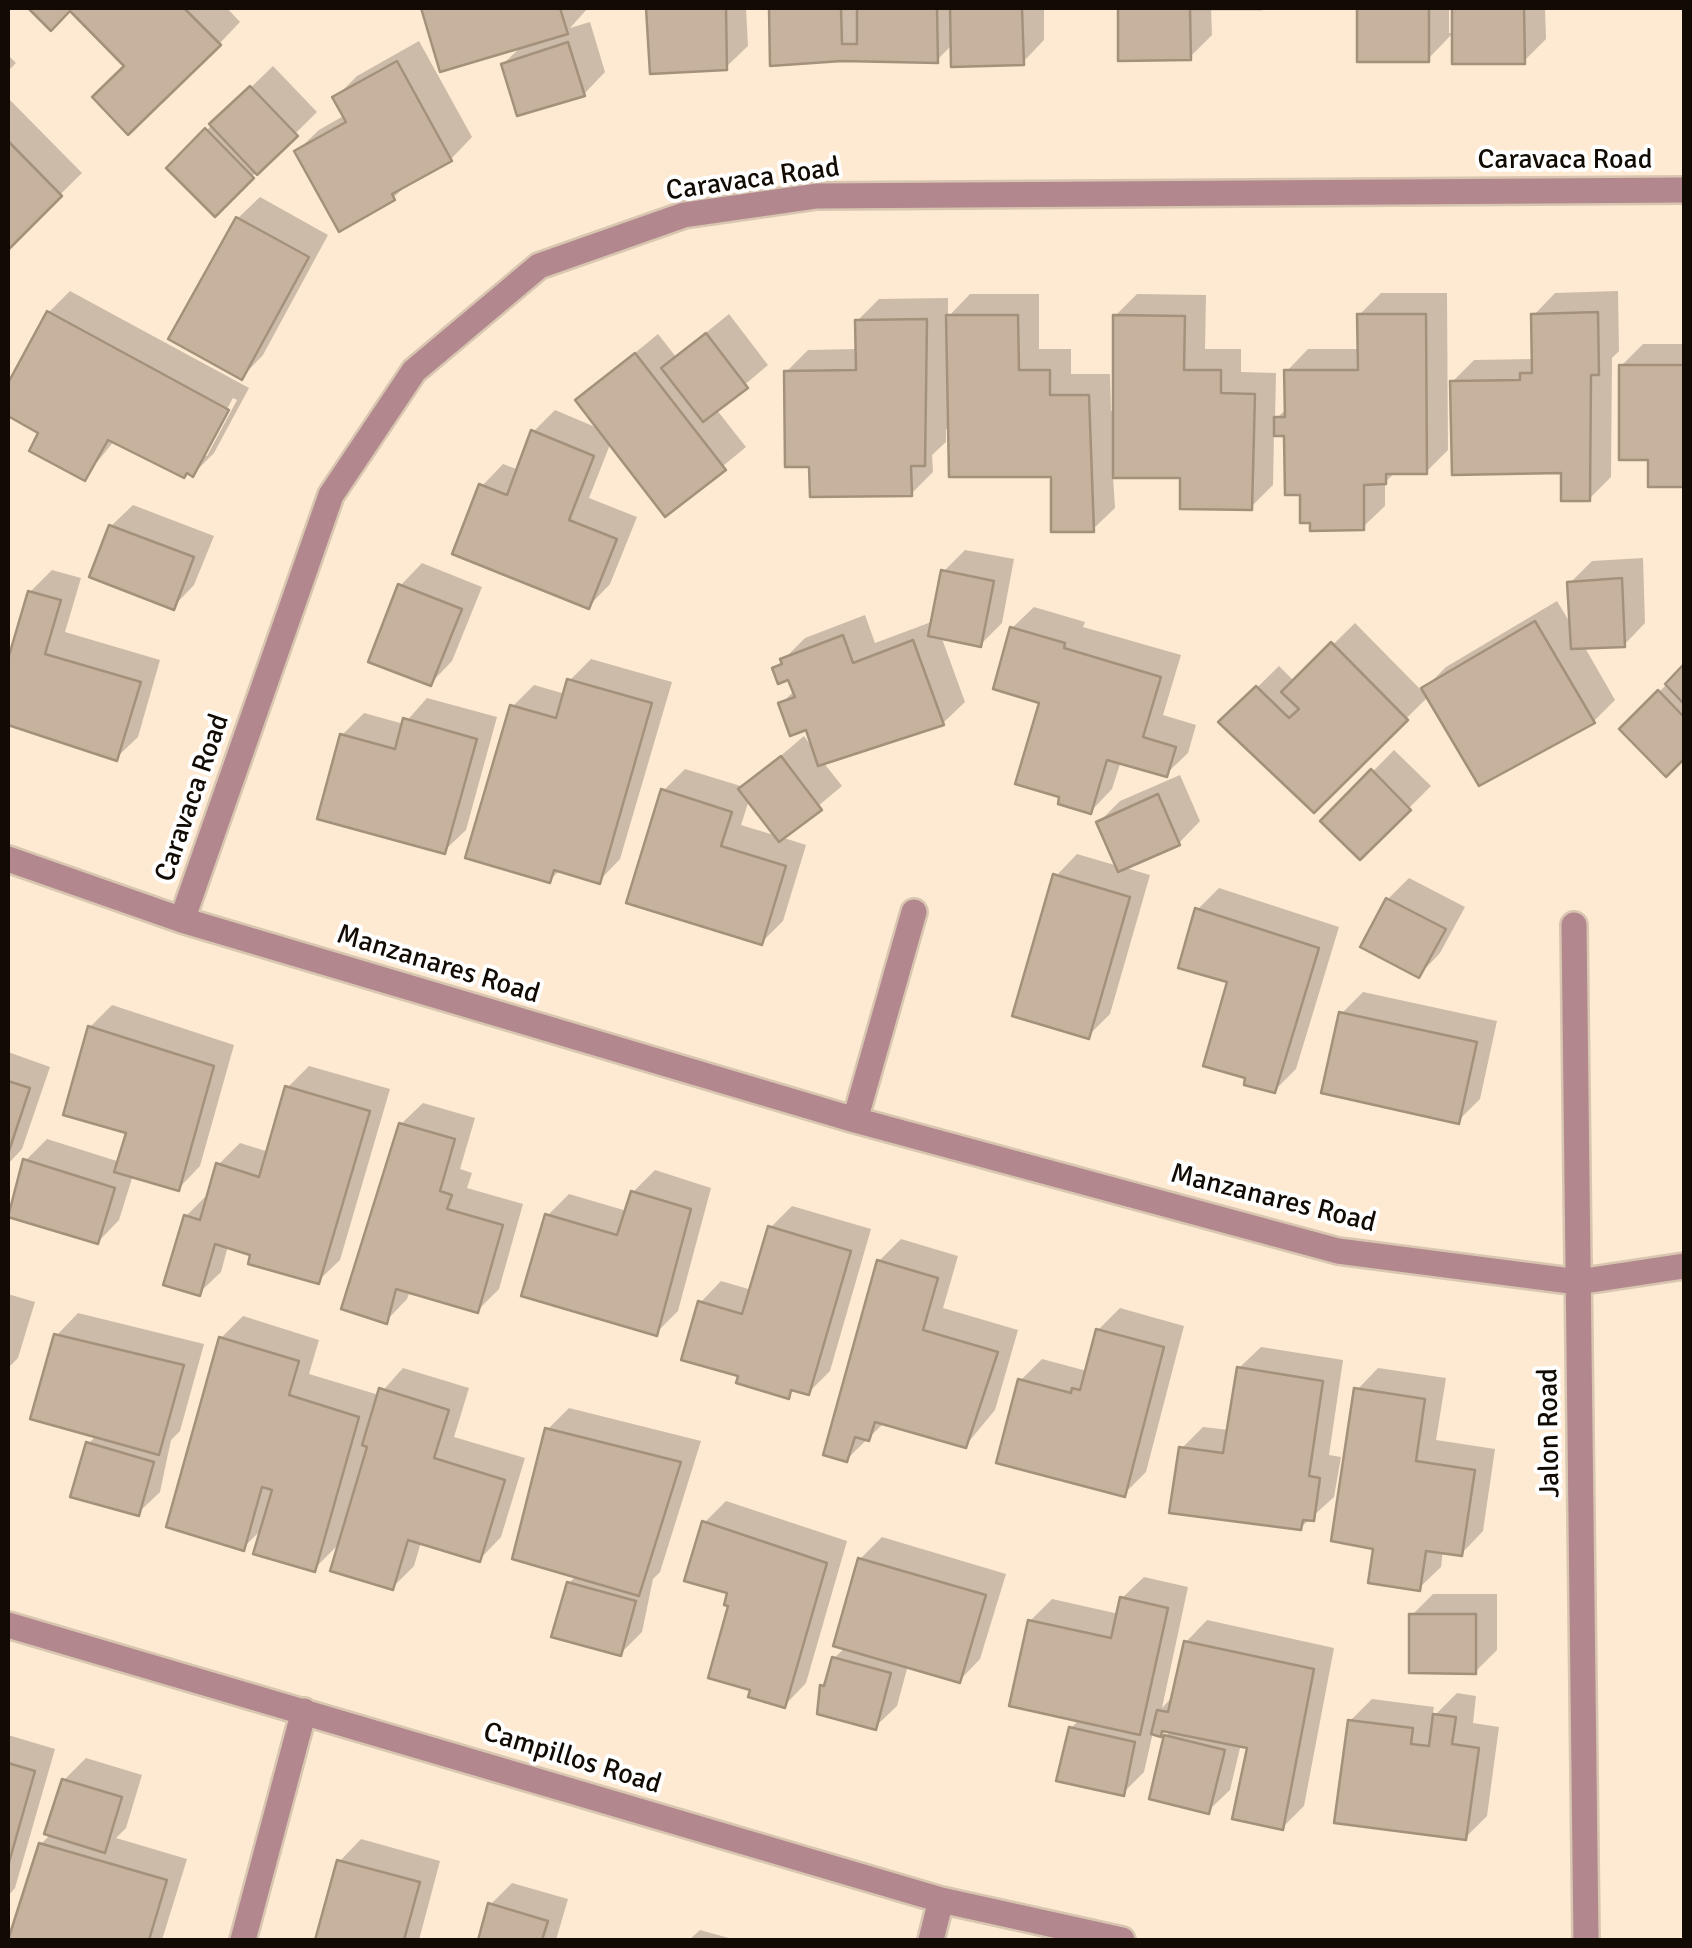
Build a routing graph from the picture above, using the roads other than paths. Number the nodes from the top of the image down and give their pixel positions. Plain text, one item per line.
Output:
1 (1684, 190) edge
2 (8, 858) edge
3 (914, 912) dead end
4 (182, 920) junction
5 (1574, 925) dead end
6 (855, 1120) junction
7 (1684, 1266) edge
8 (1578, 1282) junction
9 (8, 1625) edge
10 (304, 1711) junction
11 (941, 1900) junction
12 (243, 1940) edge
13 (931, 1940) edge
14 (1122, 1940) edge
15 (1586, 1940) edge

1 - 4 street, Caravaca Road
2 - 4 street, Manzanares Road
3 - 6 street
4 - 6 street, Manzanares Road
5 - 8 street, Jalon Road
6 - 8 street, Manzanares Road
7 - 8 street, Manzanares Road
8 - 15 street, Jalon Road
9 - 10 street, Campillos Road
10 - 11 street, Campillos Road
10 - 12 street
11 - 13 street
11 - 14 street, Campillos Road

